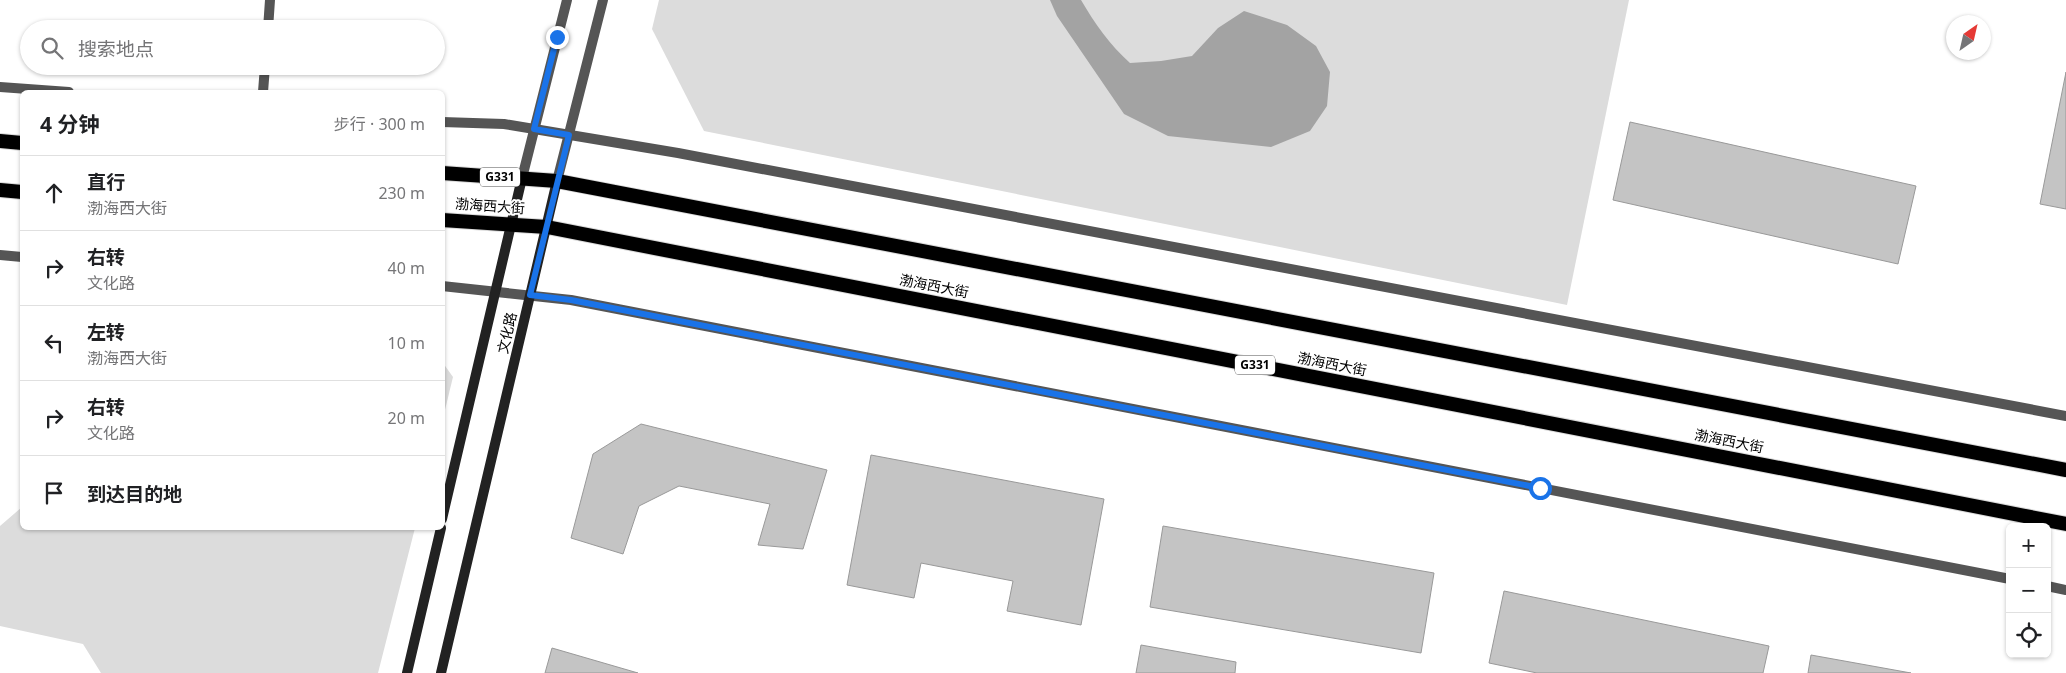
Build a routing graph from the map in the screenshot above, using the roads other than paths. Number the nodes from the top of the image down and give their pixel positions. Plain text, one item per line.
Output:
1 (270, 0) edge
2 (567, 0) edge
3 (603, 0) edge
4 (269, 20) edge
5 (264, 75) edge
6 (0, 87) edge
7 (41, 90) edge
8 (263, 90) edge
9 (445, 122) edge
10 (534, 129) junction
11 (569, 135) junction
12 (0, 141) edge
13 (20, 142) edge
14 (445, 173) edge
15 (522, 178) junction
16 (557, 181) junction
17 (0, 190) edge
18 (20, 192) edge
19 (445, 220) edge
20 (511, 224) junction
21 (547, 227) junction
22 (0, 255) edge
23 (20, 257) edge
24 (445, 286) edge
25 (496, 291) junction
26 (530, 295) junction
27 (2066, 416) edge
28 (2066, 470) edge
29 (445, 507) edge
30 (2066, 524) edge
31 (441, 530) edge
32 (2006, 578) edge
33 (2051, 587) edge
34 (2066, 590) edge
35 (407, 673) edge
36 (441, 673) edge

1 - 4 street
2 - 10 street, 文化路
3 - 11 street, 文化路
5 - 8 street
6 - 7 street
9 - 10 street
10 - 11 street
10 - 15 street, 文化路
11 - 16 street, 文化路
11 - 27 street
12 - 13 highway
14 - 15 highway, G331
15 - 16 highway, G331
15 - 20 main road, 文化路
16 - 21 main road, 文化路
16 - 28 highway, G331
17 - 18 highway
19 - 20 highway, 渤海西大街 / G331
20 - 21 highway, 渤海西大街 / G331
20 - 25 main road, 文化路
21 - 26 main road, 文化路
21 - 30 highway, 渤海西大街 / G331
22 - 23 street
24 - 25 street
25 - 26 street
25 - 29 main road, 文化路
26 - 32 street
26 - 36 main road, 文化路
31 - 35 main road
33 - 34 street

